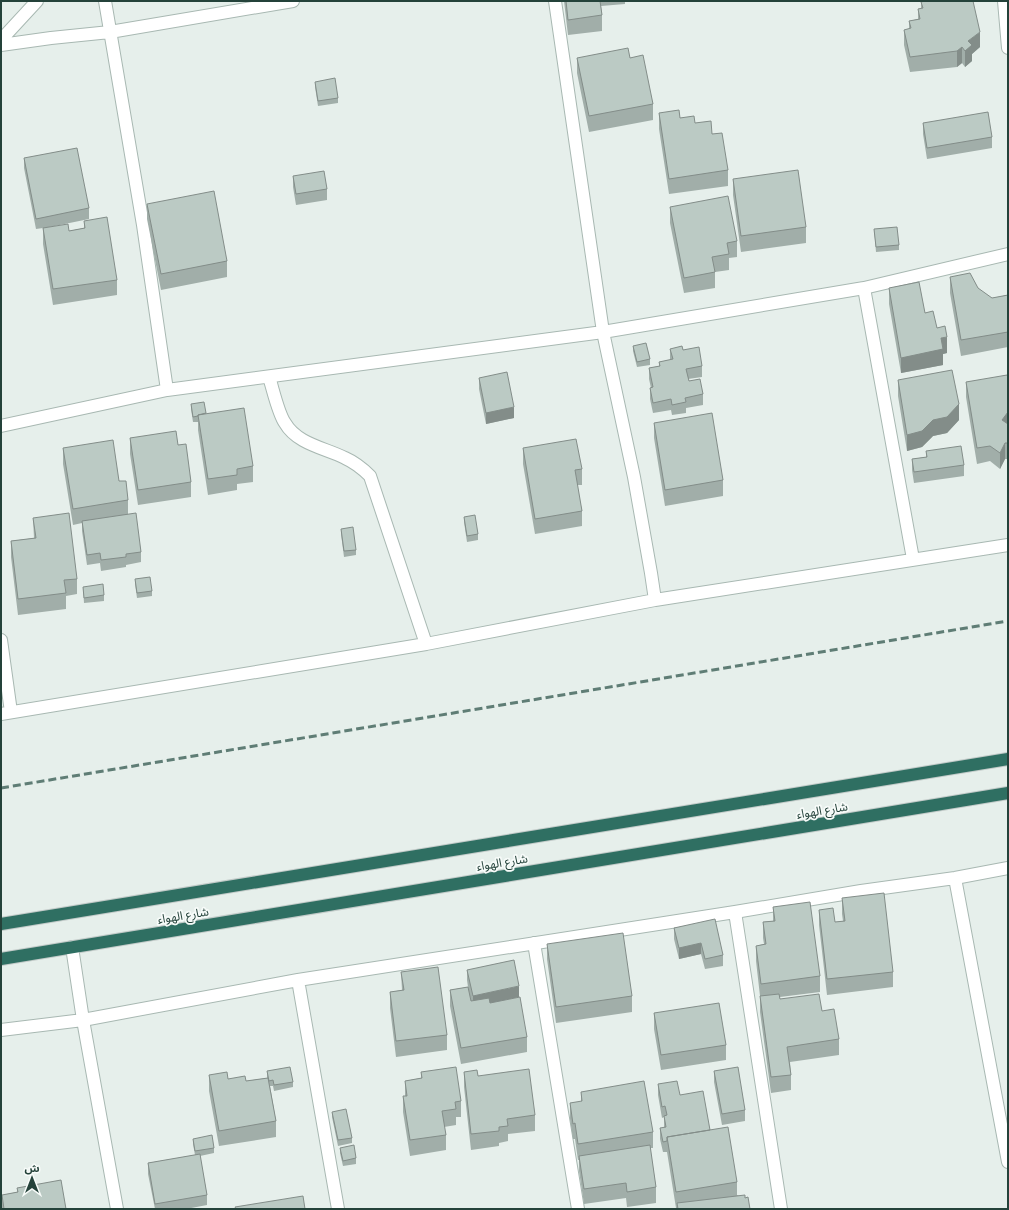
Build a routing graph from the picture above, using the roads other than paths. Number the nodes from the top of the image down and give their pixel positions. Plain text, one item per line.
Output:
1 (37, 1) edge
2 (105, 1) edge
3 (293, 1) edge
4 (555, 1) edge
5 (1004, 1) edge
6 (110, 32) junction
7 (1, 40) edge
8 (1, 45) edge
9 (1008, 48) edge
10 (1008, 254) edge
11 (864, 288) junction
12 (603, 332) junction
13 (269, 377) junction
14 (167, 390) junction
15 (1, 426) edge
16 (1008, 545) edge
17 (913, 560) junction
18 (655, 600) junction
19 (1, 640) edge
20 (426, 644) junction
21 (6, 713) edge
22 (1008, 759) edge
23 (1008, 793) edge
24 (1008, 868) edge
25 (955, 878) junction
26 (735, 912) junction
27 (1, 924) edge
28 (534, 943) junction
29 (72, 947) junction
30 (1, 959) edge
31 (298, 980) junction
32 (83, 1020) junction
33 (1, 1030) edge
34 (1008, 1162) edge
35 (117, 1209) edge
36 (338, 1209) edge
37 (578, 1209) edge
38 (781, 1209) edge

1 - 7 street
2 - 6 street
3 - 6 street
4 - 12 street
5 - 9 street
6 - 8 street
6 - 14 street
10 - 11 street
11 - 12 street
11 - 17 street
12 - 13 street
12 - 18 street
13 - 14 street
13 - 20 street
14 - 15 street
16 - 17 street
17 - 18 street
18 - 20 street
19 - 21 street
20 - 21 street
22 - 27 highway, شارع الهواء
23 - 29 highway, شارع الهواء
24 - 25 street
25 - 26 street
25 - 34 street
26 - 28 street
26 - 38 street
28 - 31 street
28 - 37 street
29 - 30 highway, شارع الهواء
29 - 32 street
31 - 32 street
31 - 36 street
32 - 33 street
32 - 35 street

